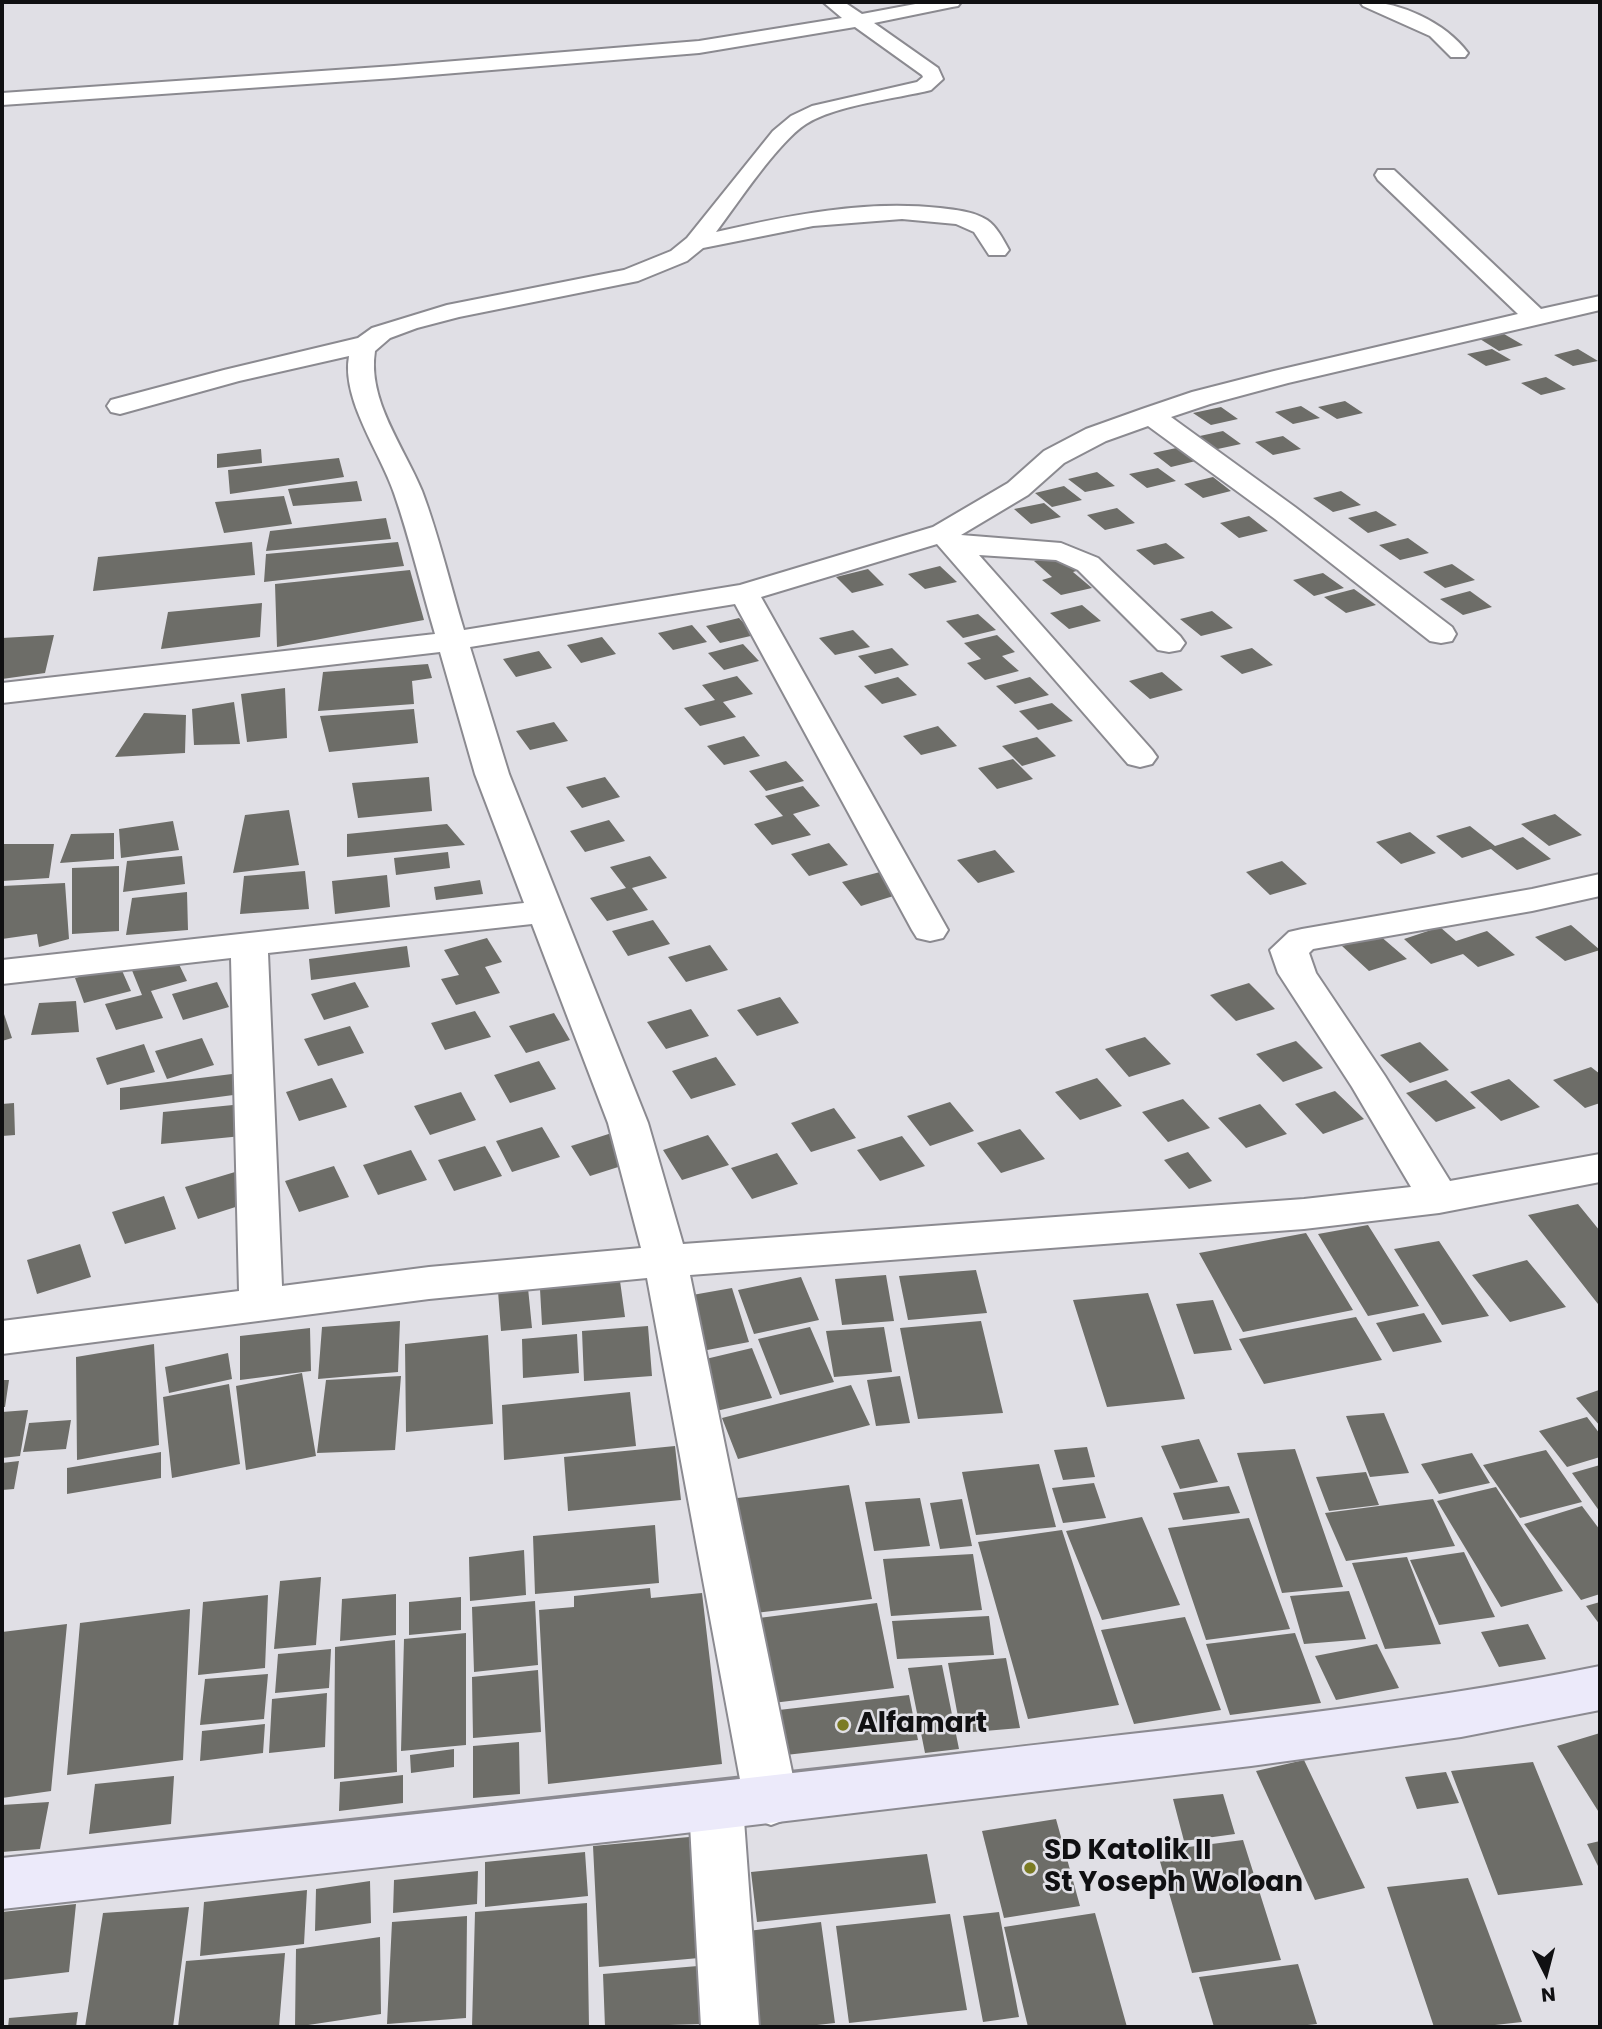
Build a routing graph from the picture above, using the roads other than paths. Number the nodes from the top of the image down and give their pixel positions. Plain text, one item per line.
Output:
1 (832, 2) edge
2 (953, 2) edge
3 (1369, 2) edge
4 (856, 22) junction
5 (1458, 53) dead end
6 (2, 99) edge
7 (1386, 175) dead end
8 (695, 243) junction
9 (997, 250) dead end
10 (1600, 303) edge
11 (1536, 318) junction
12 (367, 344) junction
13 (120, 406) dead end
14 (1151, 415) junction
15 (948, 539) junction
16 (744, 593) junction
17 (1441, 634) dead end
18 (451, 641) junction
19 (1169, 643) dead end
20 (2, 693) edge
21 (1140, 757) dead end
22 (1600, 885) edge
23 (546, 911) junction
24 (930, 930) dead end
25 (249, 946) junction
26 (2, 972) edge
27 (1600, 1168) edge
28 (1439, 1198) junction
29 (666, 1261) junction
30 (261, 1304) junction
31 (2, 1338) edge
32 (1600, 1688) edge
33 (771, 1801) junction
34 (716, 1806) junction
35 (2, 1884) edge
36 (730, 2027) edge

1 - 4 street
2 - 4 street
3 - 5 street
4 - 6 street
4 - 8 street
7 - 11 street
8 - 9 street
8 - 12 street
10 - 11 street
11 - 14 street
12 - 13 street
12 - 18 street
14 - 15 street
14 - 17 street
15 - 16 street
15 - 19 street
15 - 21 street
16 - 18 street
16 - 24 street
18 - 20 street
18 - 23 street
22 - 28 street
23 - 25 street
23 - 29 street
25 - 26 street
25 - 30 street
27 - 28 street
28 - 29 street
29 - 30 street
29 - 33 street
30 - 31 street
32 - 33 main road
33 - 34 main road
34 - 35 main road
34 - 36 street

